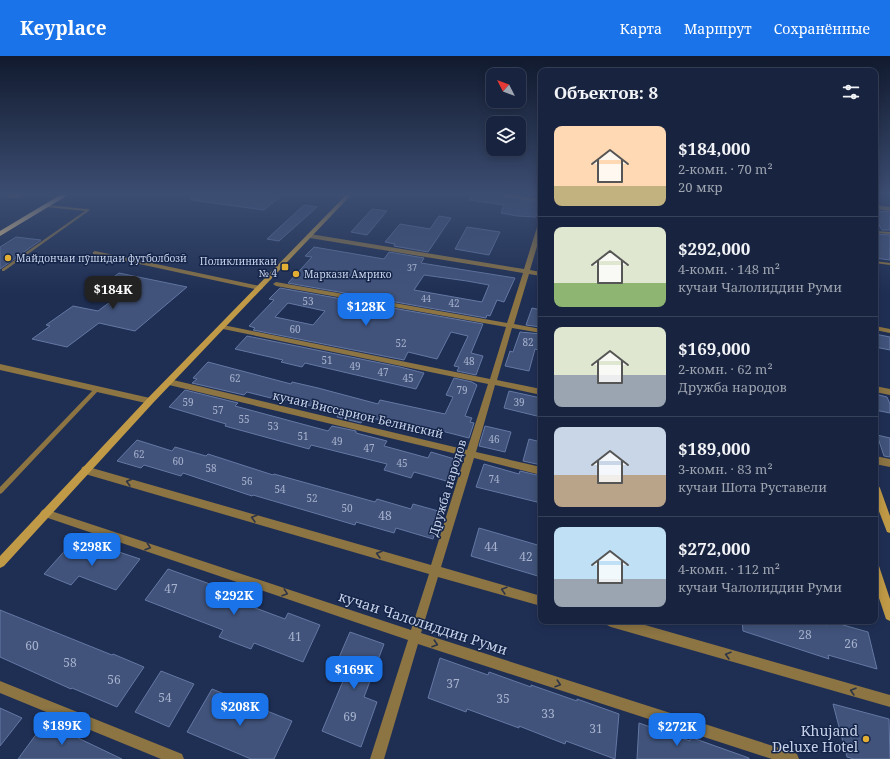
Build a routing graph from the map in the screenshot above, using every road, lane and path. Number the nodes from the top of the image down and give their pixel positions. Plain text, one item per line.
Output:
1 (10, 228) edge
2 (63, 228) edge
3 (318, 228) edge
4 (878, 232) edge
5 (890, 233) edge
6 (0, 234) edge
7 (538, 235) edge
8 (310, 236) junction
9 (95, 253) dead end
10 (878, 262) edge
11 (890, 264) edge
12 (3, 270) dead end
13 (526, 272) junction
14 (538, 274) edge
15 (276, 284) dead end
16 (257, 287) junction
17 (510, 325) junction
18 (223, 327) junction
19 (878, 329) edge
20 (538, 330) edge
21 (890, 331) edge
22 (0, 367) edge
23 (169, 382) junction
24 (493, 382) junction
25 (96, 390) junction
26 (878, 390) edge
27 (538, 391) edge
28 (890, 392) edge
29 (150, 402) junction
30 (471, 454) junction
31 (878, 461) edge
32 (890, 463) edge
33 (86, 470) junction
34 (538, 470) edge
35 (0, 491) edge
36 (878, 496) edge
37 (45, 513) junction
38 (890, 529) edge
39 (0, 563) edge
40 (435, 570) junction
41 (878, 579) edge
42 (538, 600) edge
43 (890, 615) edge
44 (621, 624) edge
45 (414, 637) junction
46 (0, 687) edge
47 (890, 701) edge
48 (177, 759) edge
49 (377, 759) edge
50 (792, 759) edge

1 - 6 highway
2 - 12 lane
3 - 8 main road
4 - 5 lane
7 - 13 street, Дружба народов
8 - 13 street
8 - 16 main road
9 - 16 street
10 - 11 lane
13 - 14 street
13 - 17 street, Дружба народов
15 - 17 street
16 - 18 main road
17 - 20 street
17 - 24 street, Дружба народов
18 - 23 main road
18 - 24 street
19 - 21 street
22 - 25 street
23 - 29 main road
23 - 30 street, кучаи Виссарион Белинский
24 - 27 street
24 - 30 street, Дружба народов
25 - 29 street
25 - 35 lane
26 - 28 street
29 - 33 main road
30 - 34 street, кучаи Виссарион Белинский
30 - 40 street, Дружба народов
31 - 32 street
33 - 37 main road
40 -> 33 street
36 - 38 main road
37 - 39 main road
37 -> 45 street, кучаи Чалолиддин Руми
42 -> 40 street
40 - 45 street, Дружба народов
41 - 43 main road
47 -> 44 street
45 - 49 street, Дружба народов
45 -> 50 street, кучаи Чалолиддин Руми
46 - 48 street

